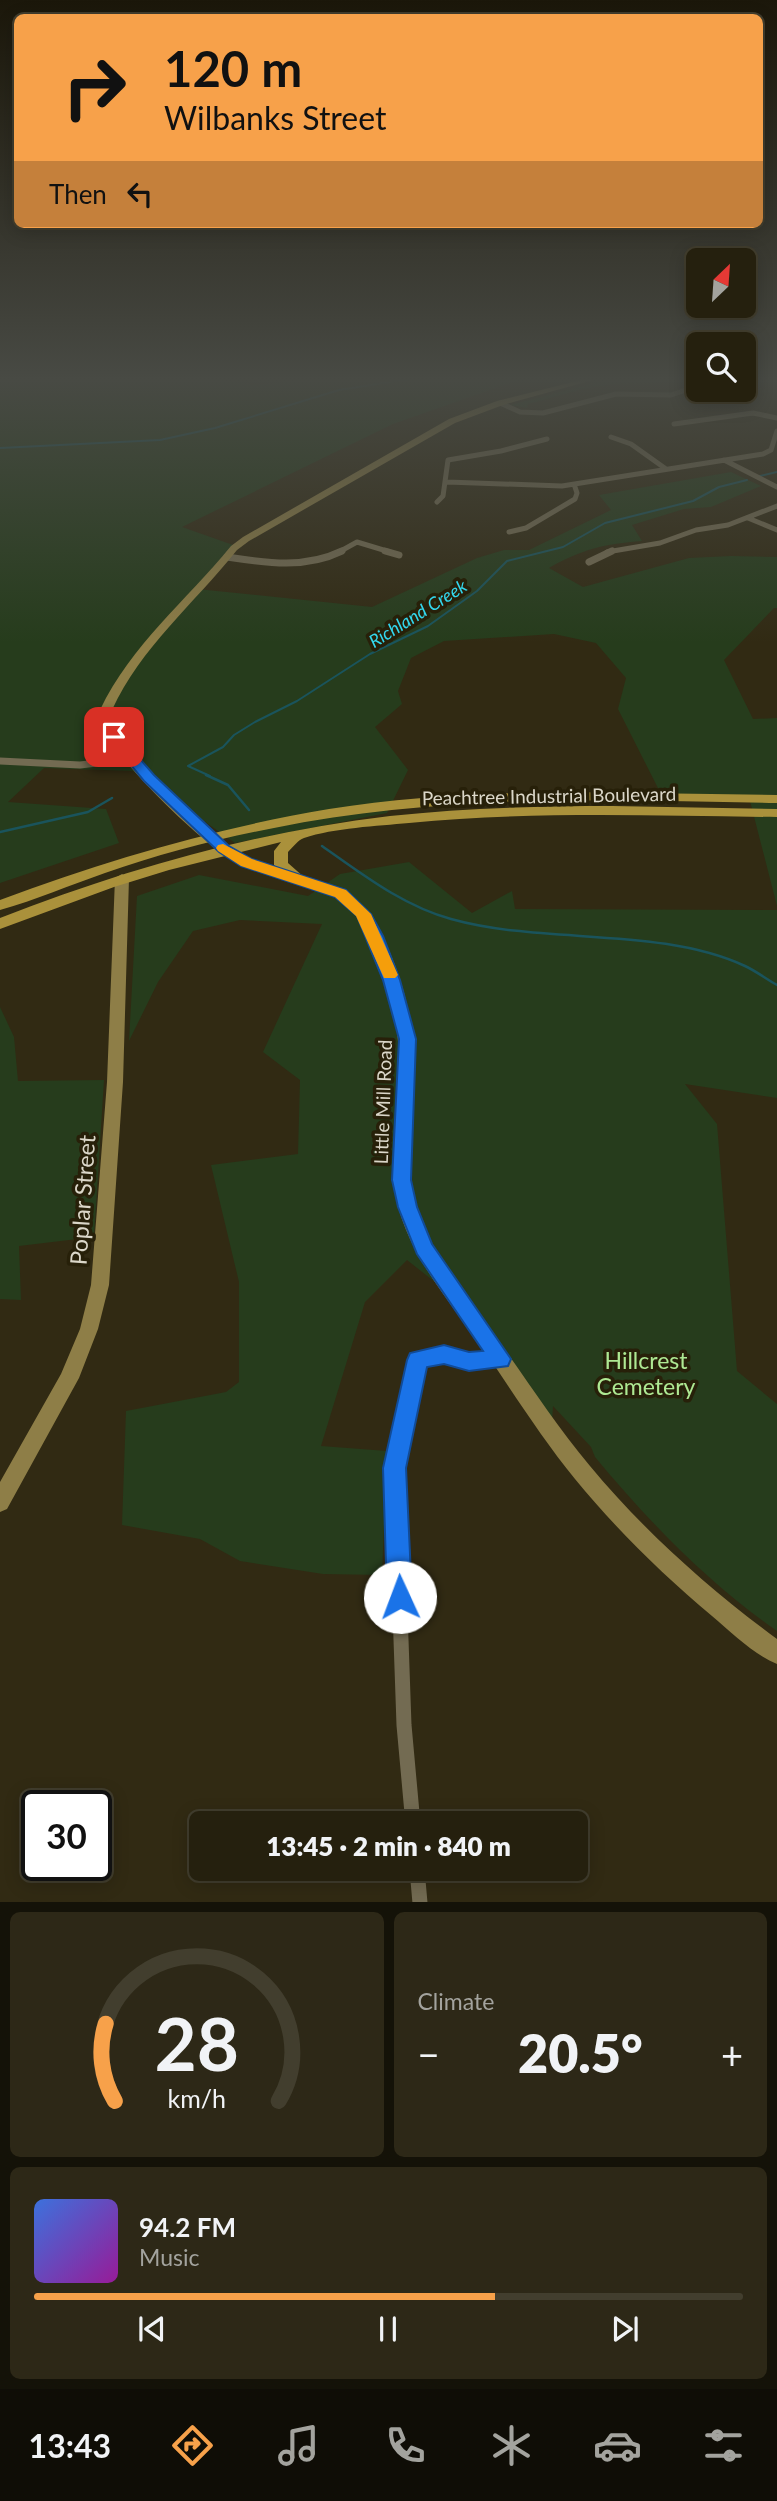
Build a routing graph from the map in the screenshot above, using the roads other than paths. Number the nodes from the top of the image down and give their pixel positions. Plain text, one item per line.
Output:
1 (371, 466) edge
2 (448, 466) edge
3 (661, 466) edge
4 (687, 466) edge
5 (734, 466) edge
6 (666, 469) junction
7 (447, 482) junction
8 (574, 484) junction
9 (777, 487) edge
10 (437, 502) dead end
11 (777, 506) edge
12 (748, 518) junction
13 (777, 530) edge
14 (509, 532) dead end
15 (399, 555) dead end
16 (227, 557) junction
17 (589, 562) dead end
18 (131, 759) junction
19 (0, 761) edge
20 (777, 799) edge
21 (754, 806) junction
22 (777, 813) edge
23 (296, 836) junction
24 (218, 843) junction
25 (122, 878) junction
26 (298, 878) junction
27 (0, 905) edge
28 (0, 924) edge
29 (501, 1359) junction
30 (0, 1502) edge
31 (777, 1653) edge
32 (412, 1811) edge
33 (418, 1881) edge
34 (420, 1902) edge

1 - 16 street, Little Mill Road
2 - 7 street
3 - 6 street
4 - 6 street
5 - 9 street
6 - 8 street
7 - 8 street
7 - 10 street
8 - 14 street
11 - 12 street
12 - 13 street
12 - 17 street
15 - 16 street
16 - 18 street, Little Mill Road
18 - 19 street
18 - 24 street, Little Mill Road
20 - 21 main road, Peachtree Industrial Boulevard
21 - 22 main road, Peachtree Industrial Boulevard
21 - 23 main road, Peachtree Industrial Boulevard
21 - 24 main road, Peachtree Industrial Boulevard
23 - 24 main road, Peachtree Industrial Boulevard
23 - 26 main road
24 - 25 main road, Peachtree Industrial Boulevard
24 - 26 street, Little Mill Road
24 - 27 main road, Peachtree Industrial Boulevard
25 - 28 main road, Peachtree Industrial Boulevard
25 - 30 street, Poplar Street
26 - 29 street, Little Mill Road
29 - 31 street, Little Mill Road
29 - 32 street
33 - 34 street

